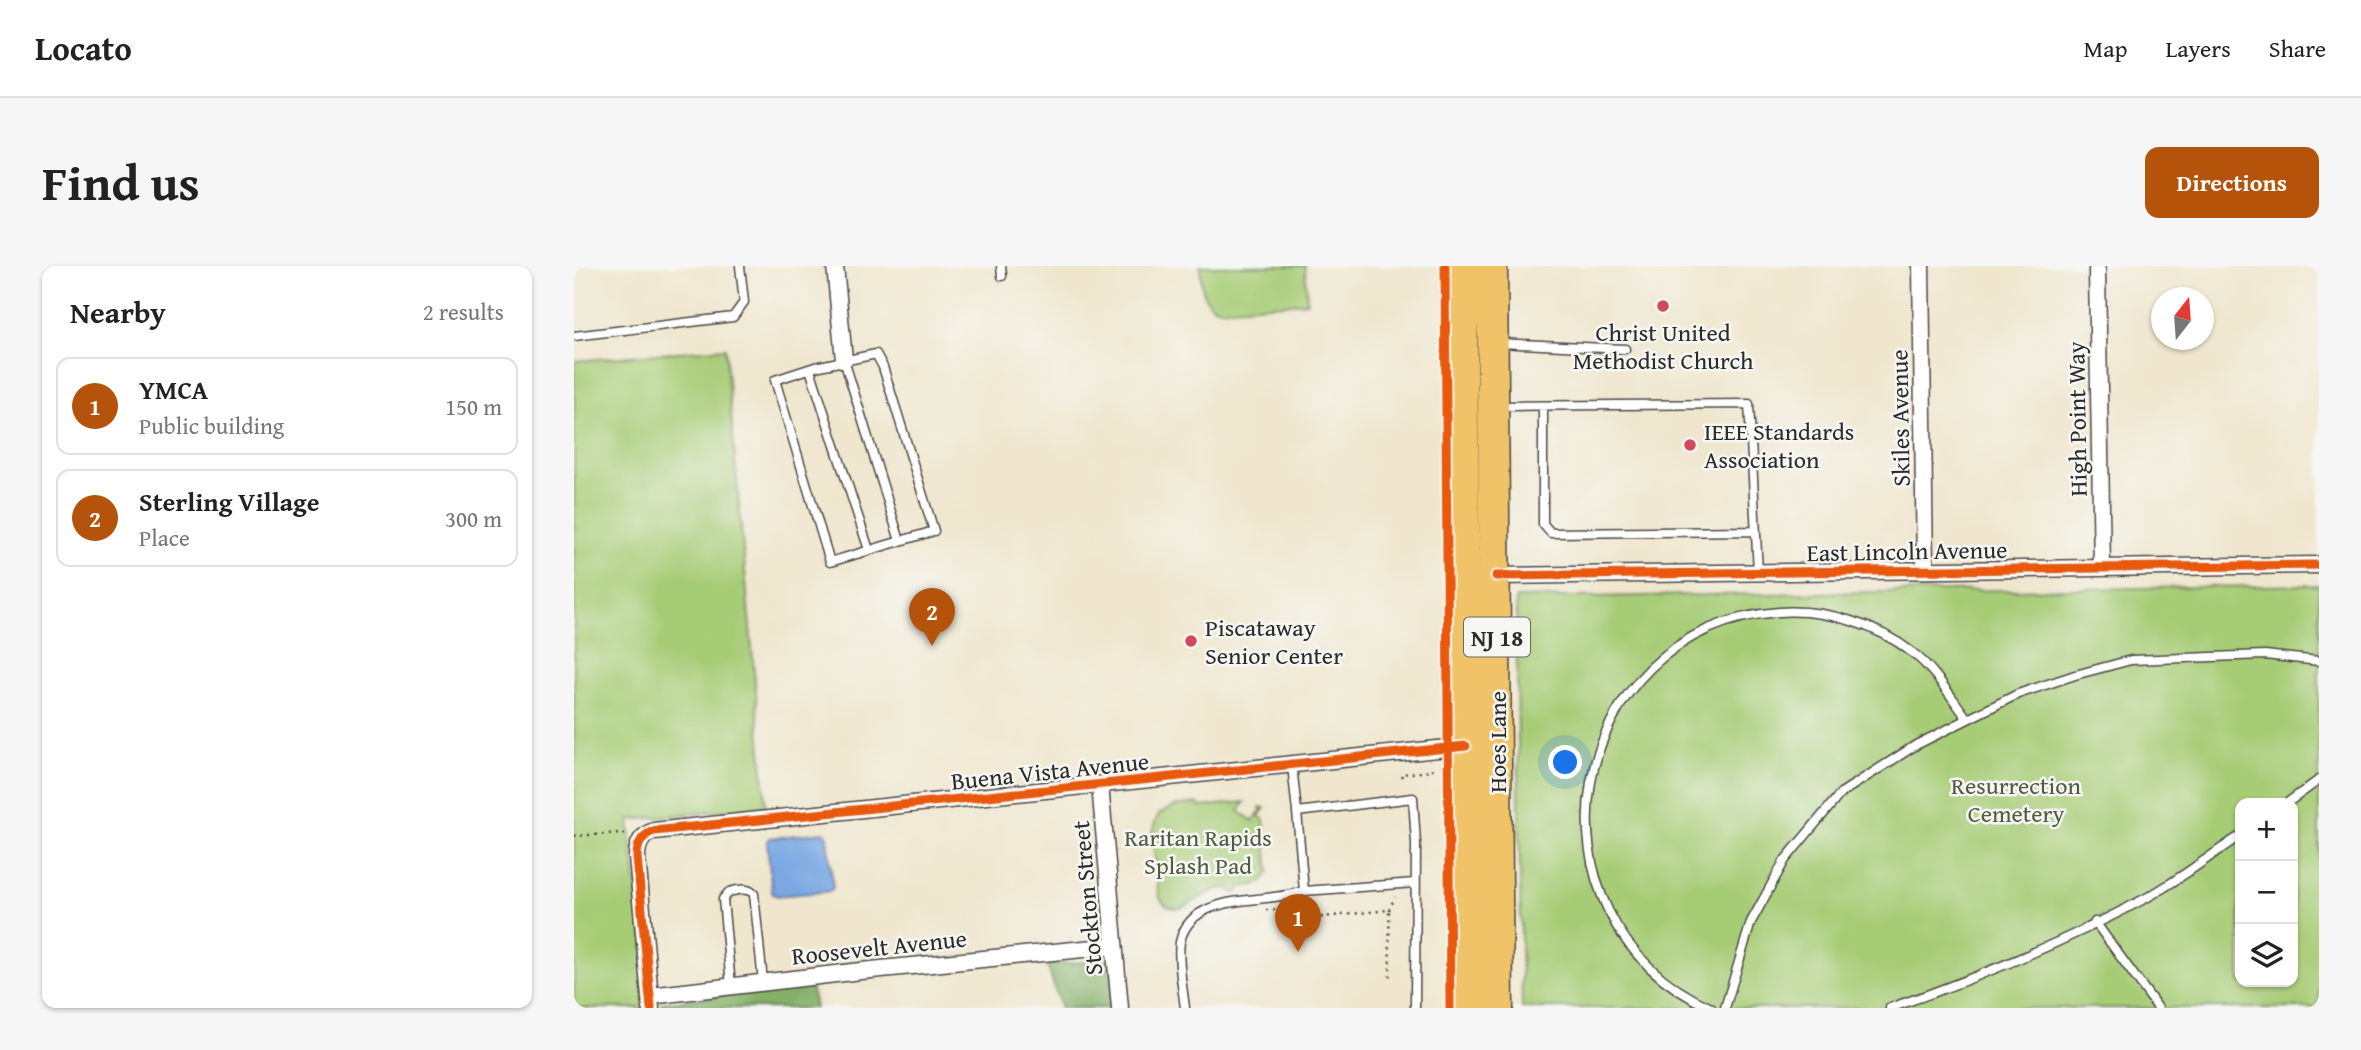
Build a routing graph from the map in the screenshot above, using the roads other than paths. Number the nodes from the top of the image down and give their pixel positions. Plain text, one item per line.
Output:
1 (740, 266) edge
2 (835, 266) edge
3 (1001, 266) edge
4 (1464, 266) edge
5 (1492, 266) edge
6 (1921, 266) edge
7 (2097, 270) dead end
8 (1002, 276) dead end
9 (574, 336) edge
10 (1492, 342) junction
11 (1625, 349) dead end
12 (844, 360) junction
13 (810, 369) junction
14 (1543, 405) junction
15 (1493, 406) junction
16 (1756, 531) junction
17 (900, 541) junction
18 (869, 550) junction
19 (2319, 565) edge
20 (2102, 568) junction
21 (1926, 570) junction
22 (1758, 572) junction
23 (1496, 576) junction
24 (2319, 661) edge
25 (1968, 718) junction
26 (1466, 746) junction
27 (1292, 765) junction
28 (2319, 780) edge
29 (1100, 785) junction
30 (2294, 798) edge
31 (1297, 812) junction
32 (2235, 839) edge
33 (1415, 883) junction
34 (1304, 891) junction
35 (2095, 922) junction
36 (1114, 946) junction
37 (763, 982) junction
38 (731, 986) junction
39 (651, 1002) edge
40 (1120, 1008) edge
41 (1185, 1008) edge
42 (1415, 1008) edge
43 (1469, 1008) edge
44 (1498, 1008) edge
45 (1711, 1008) edge
46 (1725, 1008) edge
47 (1890, 1008) edge
48 (2158, 1008) edge

1 - 9 lane
2 - 12 street
3 - 8 lane
4 - 26 highway, Hoes Lane / NJ 18
5 - 10 highway, Hoes Lane / NJ 18
6 - 21 street, Skiles Avenue
7 - 20 street, High Point Way
10 - 11 lane
10 - 15 highway, Hoes Lane / NJ 18
12 - 13 lane
12 - 17 lane
12 - 17 lane
13 - 18 lane
13 - 18 lane
14 - 15 lane
14 - 16 lane
14 - 16 lane
15 - 23 highway, Hoes Lane / NJ 18
16 - 22 lane
17 - 18 lane
19 - 20 street, East Lincoln Avenue
20 - 21 street, East Lincoln Avenue
21 - 22 street, East Lincoln Avenue
22 - 23 street, East Lincoln Avenue
23 - 44 highway, Hoes Lane / NJ 18
24 - 25 lane
25 - 45 lane
25 - 46 lane
26 - 27 street, Buena Vista Avenue
26 - 43 highway, Hoes Lane / NJ 18
27 - 29 street, Buena Vista Avenue
27 - 31 lane
28 - 30 lane
29 - 36 street, Stockton Street
29 - 39 street, Buena Vista Avenue
31 - 33 lane
31 - 34 lane
32 - 35 lane
33 - 34 lane
33 - 42 lane
34 - 41 lane
35 - 47 lane
35 - 48 lane
36 - 37 street, Roosevelt Avenue
36 - 40 street, Stockton Street
37 - 38 street, Roosevelt Avenue
37 - 38 lane
38 - 39 street, Roosevelt Avenue

